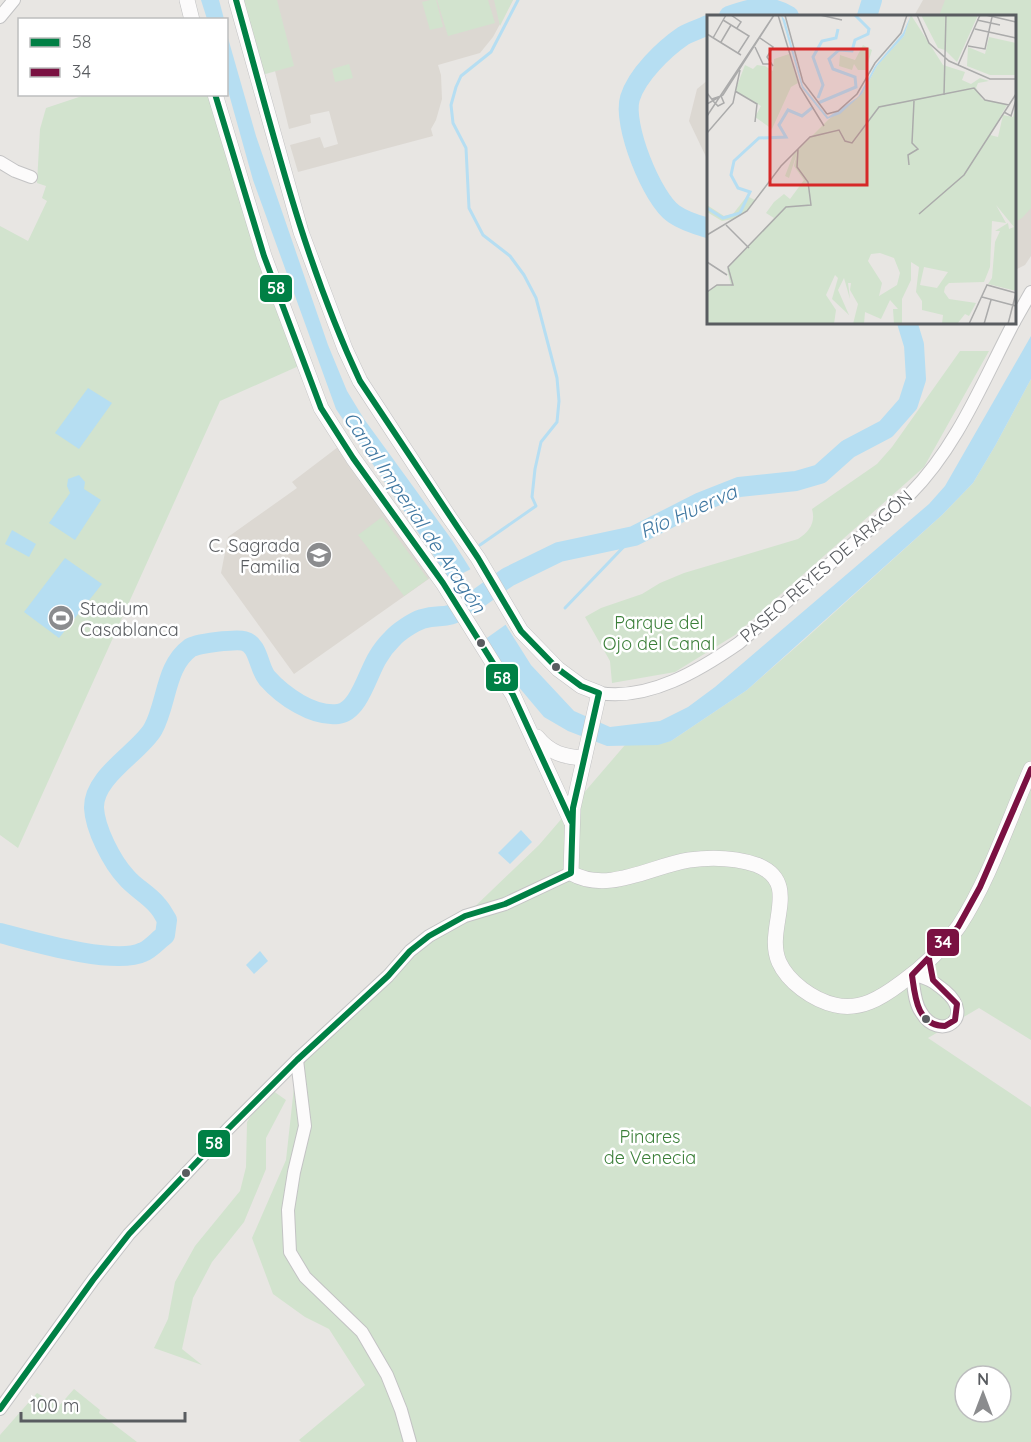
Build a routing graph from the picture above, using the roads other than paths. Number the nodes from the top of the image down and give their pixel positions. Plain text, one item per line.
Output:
1 (14, 0) edge
2 (187, 0) edge
3 (236, 0) edge
4 (0, 18) edge
5 (192, 18) edge
6 (216, 96) edge
7 (0, 162) edge
8 (31, 177) dead end
9 (1031, 292) edge
10 (1016, 318) edge
11 (1013, 324) edge
12 (599, 693) junction
13 (529, 728) junction
14 (585, 752) junction
15 (1031, 769) edge
16 (571, 821) junction
17 (571, 873) junction
18 (929, 959) junction
19 (912, 975) junction
20 (933, 980) junction
21 (297, 1060) junction
22 (0, 1409) edge
23 (410, 1442) edge

1 - 4 street
2 - 5 street
3 - 12 street, PASEO REYES DE ARAGÓN
6 - 13 street
7 - 8 street
9 - 10 street, PASEO REYES DE ARAGÓN
11 - 12 street, PASEO REYES DE ARAGÓN
12 - 14 street
13 - 14 street
13 - 16 street
14 - 16 street
15 - 18 street
16 - 17 street
17 - 19 street
17 - 21 street
18 - 19 street
18 - 20 street
19 - 20 street
19 - 20 street
21 - 22 street
21 - 23 street

